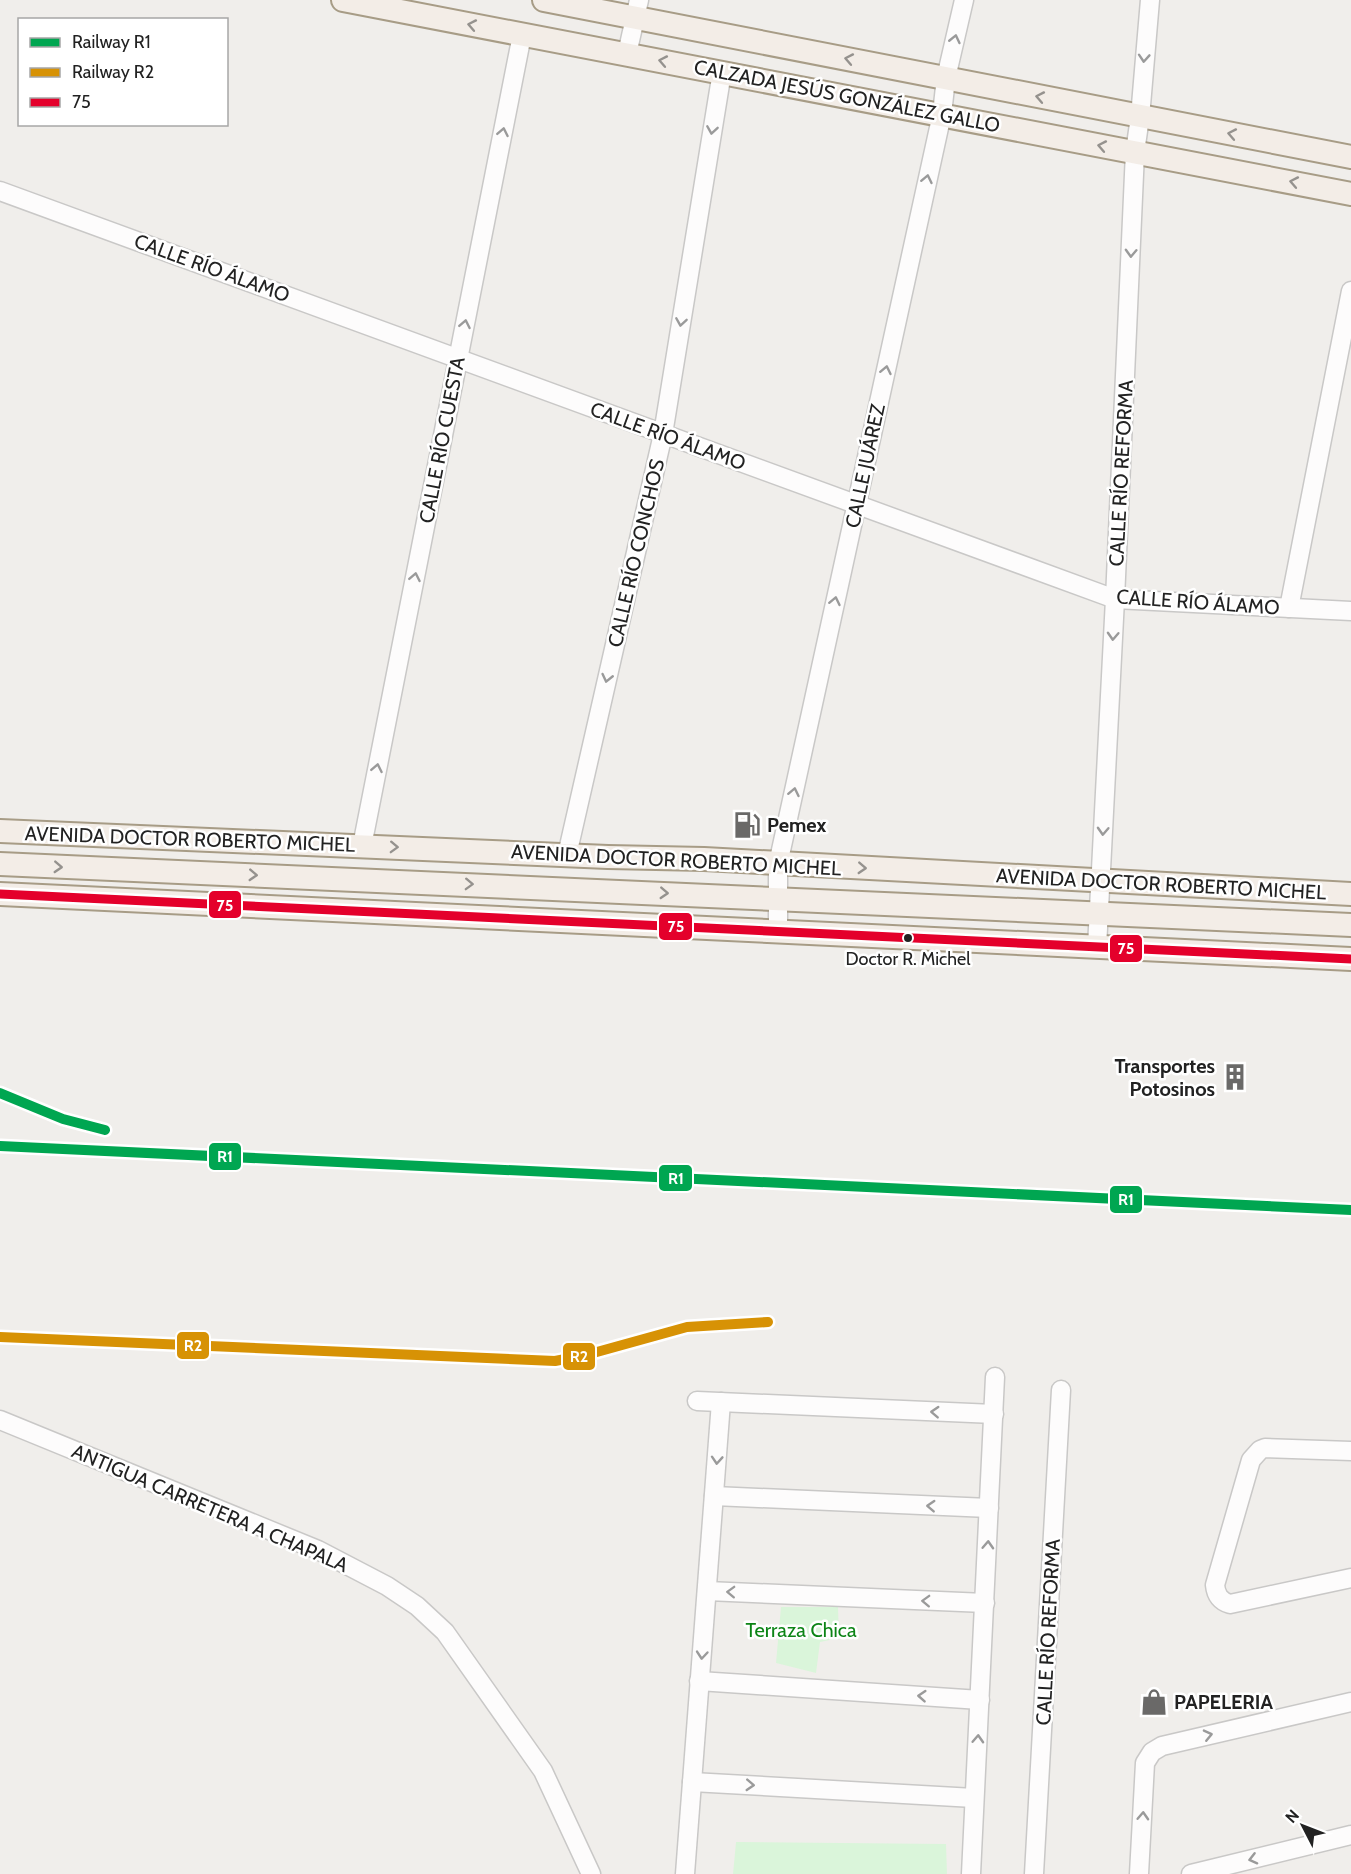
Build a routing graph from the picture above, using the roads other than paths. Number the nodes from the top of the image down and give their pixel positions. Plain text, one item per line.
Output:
1 (343, 0) edge
2 (544, 0) edge
3 (964, 0) edge
4 (1150, 0) edge
5 (638, 9) edge
6 (522, 35) junction
7 (627, 54) junction
8 (722, 72) junction
9 (946, 78) junction
10 (942, 114) junction
11 (1140, 117) junction
12 (1135, 152) junction
13 (1351, 157) edge
14 (0, 191) edge
15 (1351, 194) edge
16 (1351, 291) edge
17 (458, 359) junction
18 (663, 434) junction
19 (856, 505) junction
20 (1115, 599) junction
21 (1290, 608) junction
22 (1351, 611) edge
23 (0, 831) edge
24 (362, 846) junction
25 (567, 855) junction
26 (608, 857) junction
27 (0, 864) edge
28 (778, 864) junction
29 (362, 880) junction
30 (1100, 880) junction
31 (572, 889) junction
32 (0, 894) edge
33 (1351, 894) edge
34 (777, 898) junction
35 (359, 912) junction
36 (1098, 913) junction
37 (1351, 925) edge
38 (778, 933) junction
39 (1097, 947) junction
40 (1351, 959) edge
41 (995, 1377) dead end
42 (1061, 1390) dead end
43 (697, 1401) dead end
44 (721, 1402) junction
45 (994, 1414) junction
46 (0, 1420) edge
47 (1351, 1451) edge
48 (714, 1496) junction
49 (989, 1508) junction
50 (1351, 1578) edge
51 (707, 1591) junction
52 (985, 1603) junction
53 (699, 1682) junction
54 (980, 1700) junction
55 (1351, 1702) edge
56 (692, 1782) junction
57 (974, 1798) junction
58 (1351, 1835) edge
59 (591, 1874) edge
60 (684, 1874) edge
61 (971, 1874) edge
62 (1034, 1874) edge
63 (1139, 1874) edge
64 (1191, 1874) edge

6 -> 1 main road, CALZADA JESÚS GONZÁLEZ GALLO
2 - 5 main road, CALZADA JESÚS GONZÁLEZ GALLO
9 -> 3 street, CALLE JUÁREZ
4 -> 11 street, CALLE RÍO REFORMA
5 - 7 street
9 -> 5 main road, CALZADA JESÚS GONZÁLEZ GALLO
6 - 7 main road, CALZADA JESÚS GONZÁLEZ GALLO
17 -> 6 street, CALLE RÍO CUESTA
8 -> 7 main road, CALZADA JESÚS GONZÁLEZ GALLO
8 - 10 main road, CALZADA JESÚS GONZÁLEZ GALLO
8 -> 18 street, CALLE RÍO CONCHOS
9 - 10 street, CALLE JUÁREZ
11 -> 9 main road, CALZADA JESÚS GONZÁLEZ GALLO
12 -> 10 main road, CALZADA JESÚS GONZÁLEZ GALLO
19 -> 10 street, CALLE JUÁREZ
11 - 12 street, CALLE RÍO REFORMA
13 -> 11 main road, CALZADA JESÚS GONZÁLEZ GALLO
15 -> 12 main road, CALZADA JESÚS GONZÁLEZ GALLO
12 -> 20 street, CALLE RÍO REFORMA
14 - 17 street, CALLE RÍO ÁLAMO
16 - 21 street
17 - 18 street, CALLE RÍO ÁLAMO
24 -> 17 street, CALLE RÍO CUESTA
18 - 19 street, CALLE RÍO ÁLAMO
18 -> 25 street, CALLE RÍO CONCHOS
19 - 20 street, CALLE RÍO ÁLAMO
28 -> 19 street, CALLE JUÁREZ
20 - 21 street, CALLE RÍO ÁLAMO
20 -> 30 street, CALLE RÍO REFORMA
21 - 22 street, CALLE RÍO ÁLAMO
23 - 24 main road, AVENIDA DOCTOR ROBERTO MICHEL
24 -> 25 main road, AVENIDA DOCTOR ROBERTO MICHEL
25 - 26 main road, AVENIDA DOCTOR ROBERTO MICHEL
26 - 28 main road, AVENIDA DOCTOR ROBERTO MICHEL
26 - 31 main road
27 -> 29 main road, AVENIDA DOCTOR ROBERTO MICHEL
28 -> 30 main road, AVENIDA DOCTOR ROBERTO MICHEL
28 - 34 street, CALLE JUÁREZ
29 -> 31 main road, AVENIDA DOCTOR ROBERTO MICHEL
29 - 35 main road
30 - 33 main road, AVENIDA DOCTOR ROBERTO MICHEL
30 - 36 street, CALLE RÍO REFORMA
31 -> 34 main road, AVENIDA DOCTOR ROBERTO MICHEL
32 - 35 main road
34 - 36 main road, AVENIDA DOCTOR ROBERTO MICHEL
34 - 38 street, CALLE JUÁREZ
35 - 38 main road
36 - 37 main road, AVENIDA DOCTOR ROBERTO MICHEL
36 - 39 street, CALLE RÍO REFORMA
38 - 39 main road
39 - 40 main road
41 - 45 street
42 - 62 street, CALLE RÍO REFORMA
43 - 44 street
45 -> 44 street
44 -> 48 street
45 - 49 street
46 - 59 street, ANTIGUA CARRETERA A CHAPALA
47 - 50 street
49 -> 48 street
48 - 51 street
52 -> 49 street
52 -> 51 street
51 -> 53 street
52 - 54 street
54 -> 53 street
53 - 56 street
57 -> 54 street
63 -> 55 street
56 -> 57 street
56 - 60 street
57 - 61 street
58 -> 64 street

